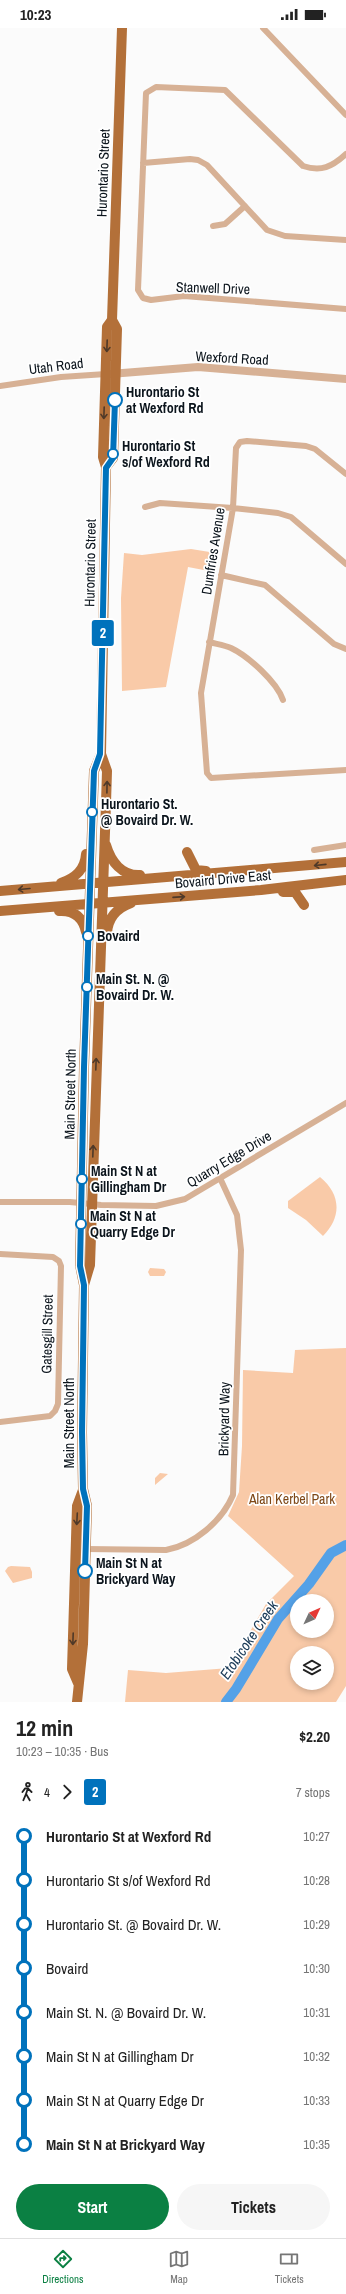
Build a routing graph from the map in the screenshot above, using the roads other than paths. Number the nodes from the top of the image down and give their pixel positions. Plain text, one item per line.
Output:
1 (122, 28) edge
2 (263, 28) edge
3 (346, 115) edge
4 (346, 154) edge
5 (143, 163) junction
6 (245, 206) junction
7 (213, 226) dead end
8 (346, 240) edge
9 (346, 309) edge
10 (111, 374) junction
11 (346, 379) edge
12 (0, 386) edge
13 (346, 474) edge
14 (145, 507) dead end
15 (233, 508) junction
16 (346, 564) edge
17 (221, 575) junction
18 (209, 642) junction
19 (346, 649) edge
20 (284, 700) dead end
21 (100, 754) junction
22 (346, 770) edge
23 (91, 836) junction
24 (105, 840) junction
25 (346, 844) edge
26 (314, 850) dead end
27 (187, 852) dead end
28 (346, 862) edge
29 (211, 874) junction
30 (157, 878) junction
31 (346, 880) edge
32 (104, 882) junction
33 (332, 882) junction
34 (90, 883) junction
35 (48, 887) junction
36 (272, 889) junction
37 (0, 891) edge
38 (140, 900) junction
39 (103, 903) junction
40 (89, 904) junction
41 (44, 907) junction
42 (0, 910) edge
43 (88, 949) junction
44 (101, 950) junction
45 (346, 1103) edge
46 (220, 1178) junction
47 (0, 1202) edge
48 (86, 1204) junction
49 (0, 1254) edge
50 (0, 1422) edge
51 (83, 1489) junction
52 (86, 1549) junction
53 (78, 1684) junction
54 (77, 1702) edge

1 - 10 main road, Hurontario Street
2 - 3 street
4 - 5 street
5 - 6 street
5 - 9 street, Stanwell Drive
6 - 7 street
6 - 8 street
10 - 11 street, Wexford Road
10 - 12 street, Utah Road
10 - 21 main road, Hurontario Street
13 - 15 street, Dumfries Avenue
14 - 15 street
15 - 16 street
15 - 17 street, Dumfries Avenue
17 - 18 street, Dumfries Avenue
17 - 19 street
18 - 20 street
18 - 22 street, Dumfries Avenue
21 - 23 main road, Hurontario Street
24 -> 21 main road, Hurontario Street
23 - 34 main road, Hurontario Street
23 - 35 main road
24 - 30 main road
24 - 32 main road, Hurontario Street
25 - 26 street
27 - 29 main road
28 -> 29 main road, Bovaird Drive East
29 - 30 main road, Bovaird Drive East
30 - 32 main road, Bovaird Drive East
31 - 33 main road, Bovaird Drive East
32 - 34 main road, Bovaird Drive East
32 - 39 main road, Hurontario Street
33 - 36 main road, Bovaird Drive East
33 - 36 main road
34 - 35 main road, Bovaird Drive East
34 - 40 main road, Hurontario Street
35 -> 37 main road
38 -> 36 main road, Bovaird Drive East
38 - 39 main road, Bovaird Drive East
38 - 44 main road
39 - 40 main road, Bovaird Drive East
39 - 44 main road, Main Street North
40 - 41 main road, Bovaird Drive East
40 - 43 main road, Main Street North
41 - 42 main road, Bovaird Drive East
41 - 43 main road
43 - 48 main road, Main Street North
48 -> 44 main road, Main Street North
45 - 46 street, Quarry Edge Drive
46 - 48 street, Quarry Edge Drive
46 - 52 street, Brickyard Way
47 - 48 street, Quarry Edge Drive
48 - 51 main road, Main Street North
49 - 50 street, Gatesgill Street
51 - 52 main road, Main Street North
51 -> 53 main road, Main Street North
52 - 53 main road, Main Street North
53 - 54 main road, Main Street North

